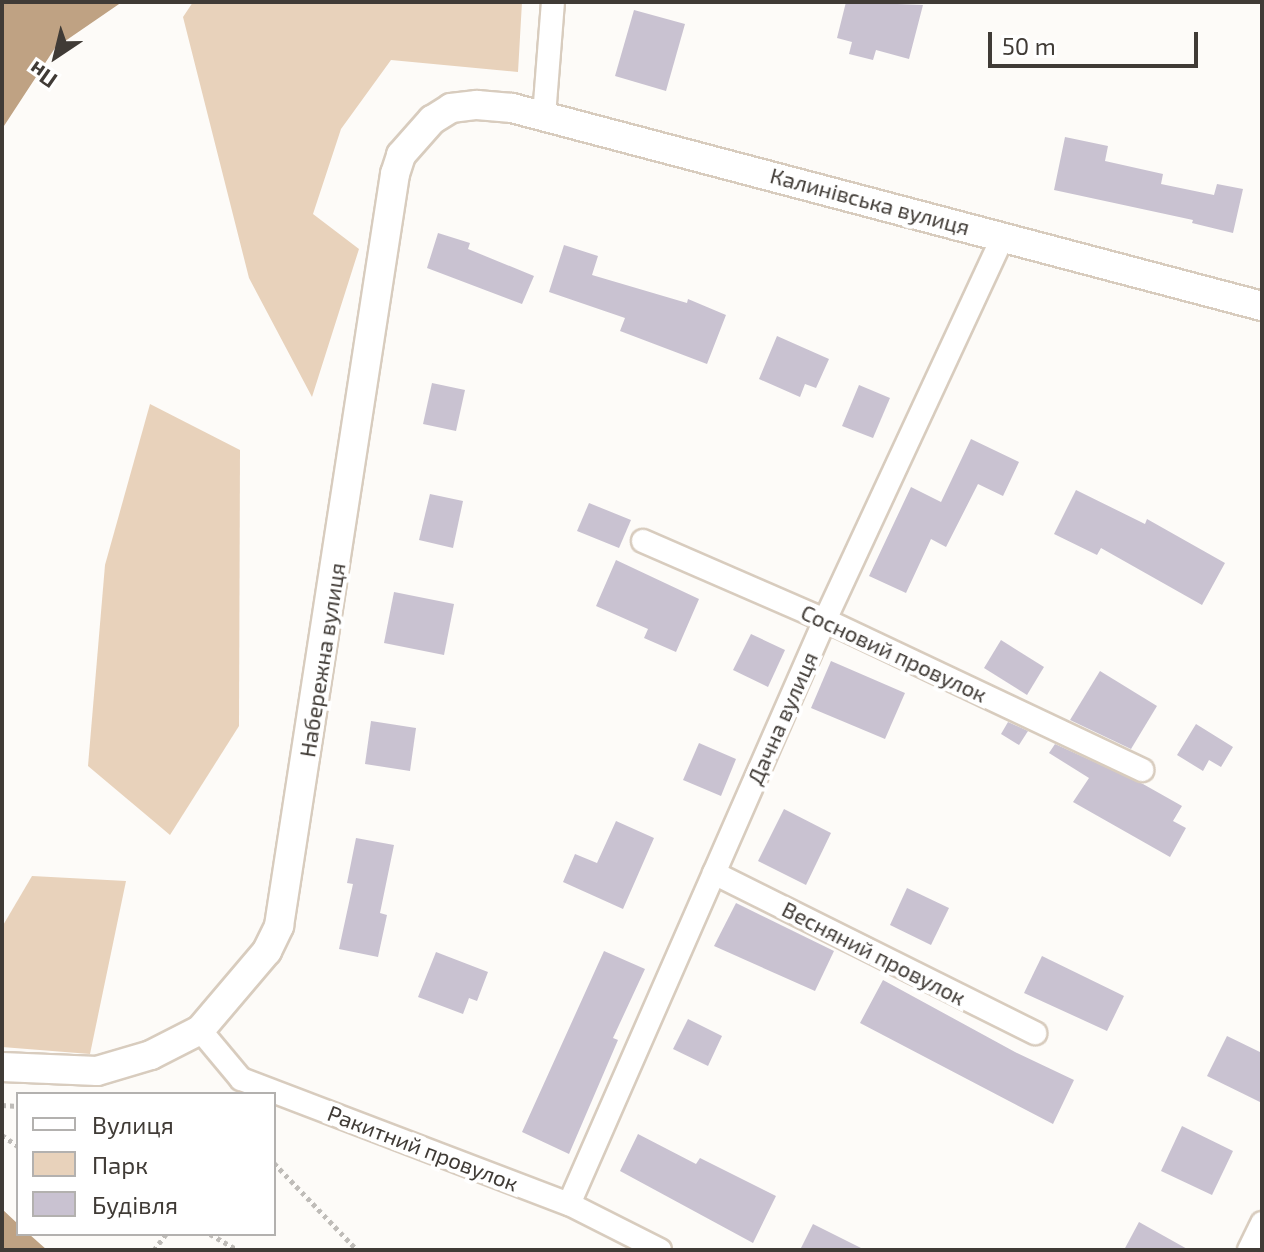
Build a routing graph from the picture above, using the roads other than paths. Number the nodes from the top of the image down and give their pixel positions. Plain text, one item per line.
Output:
1 (553, 2) edge
2 (477, 105) joint
3 (544, 116) junction
4 (1003, 236) junction
5 (1262, 306) edge
6 (643, 541) dead end
7 (825, 620) junction
8 (1142, 770) dead end
9 (714, 873) junction
10 (200, 1030) junction
11 (1035, 1033) dead end
12 (2, 1067) edge
13 (275, 1092) edge
14 (276, 1092) edge
15 (569, 1204) junction
16 (1262, 1223) edge
17 (660, 1250) edge
18 (1249, 1250) edge

1 - 3 street
2 - 3 street, Калинівська вулиця
2 - 10 street, Набережна вулиця
3 - 4 street, Калинівська вулиця
4 - 5 street, Калинівська вулиця
4 - 7 street, Дачна вулиця
6 - 7 street, Сосновий провулок
7 - 8 street, Сосновий провулок
7 - 9 street, Дачна вулиця
9 - 11 street, Весняний провулок
9 - 15 street, Дачна вулиця
10 - 12 street, Набережна вулиця
10 - 13 street, Ракитний провулок
14 - 15 street, Ракитний провулок
15 - 17 street, Ракитний провулок
16 - 18 street

